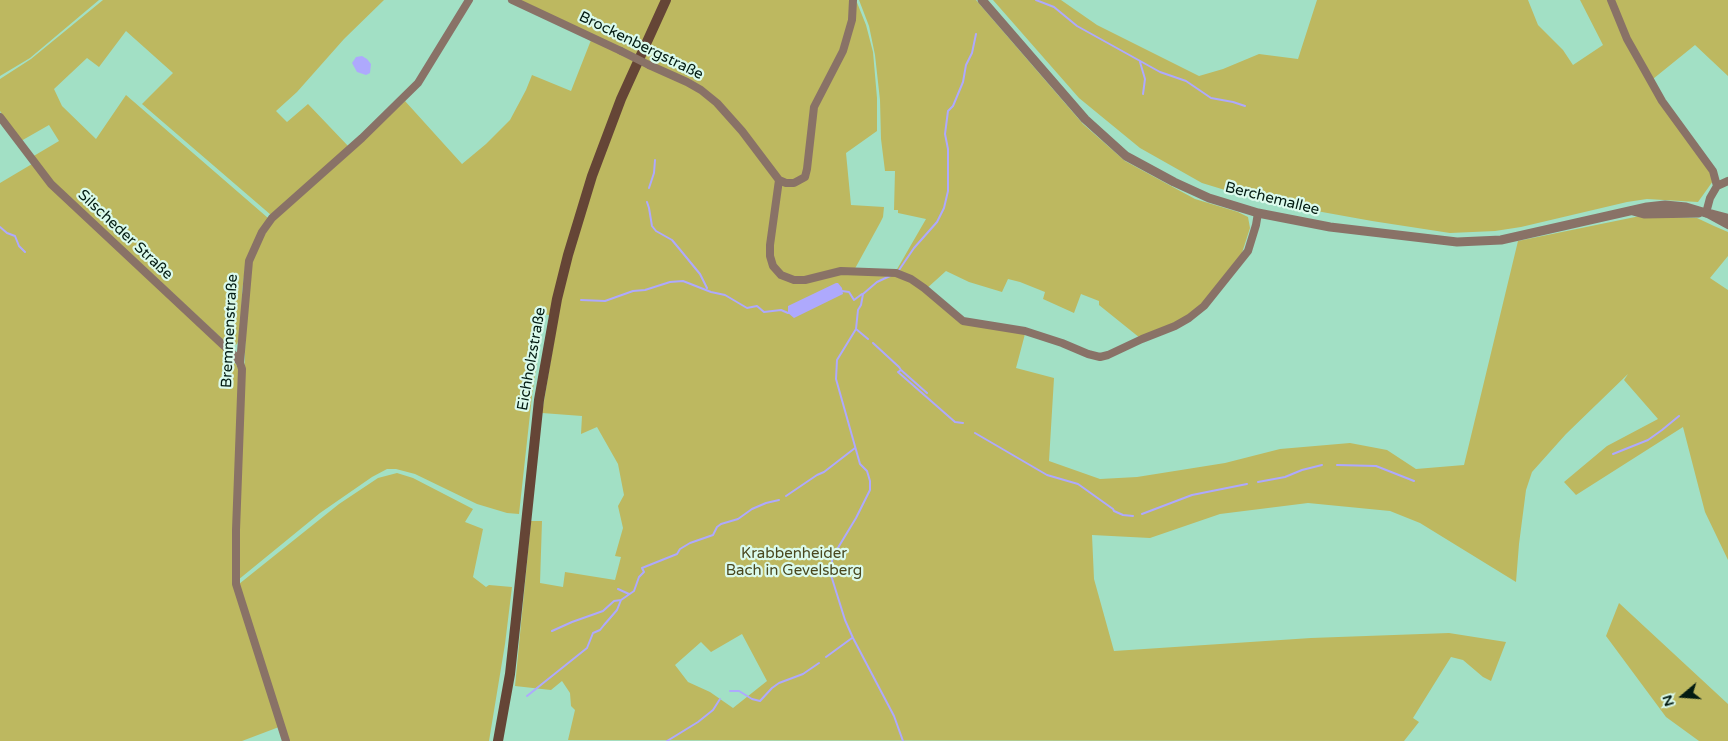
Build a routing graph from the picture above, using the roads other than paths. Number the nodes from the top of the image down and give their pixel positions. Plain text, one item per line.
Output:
1 (469, 0) edge
2 (512, 0) edge
3 (666, 0) edge
4 (853, 0) edge
5 (982, 0) edge
6 (1611, 0) edge
7 (0, 117) edge
8 (779, 180) junction
9 (1728, 181) edge
10 (1717, 186) junction
11 (1258, 213) junction
12 (1706, 213) junction
13 (1728, 218) edge
14 (1728, 225) edge
15 (240, 363) junction
16 (286, 741) edge
17 (498, 741) edge

1 - 15 street, Bremmenstraße
2 - 8 street, Brockenbergstraße, bridge
3 - 17 main road, Eichholzstraße
4 - 8 street
5 - 11 street, Berchemallee
6 - 10 street
7 - 15 street, Silscheder Straße
8 - 11 street
9 - 10 street
10 - 12 street
11 - 12 street, Berchemallee
12 - 13 street
12 - 14 street
15 - 16 street, Bremmenstraße

